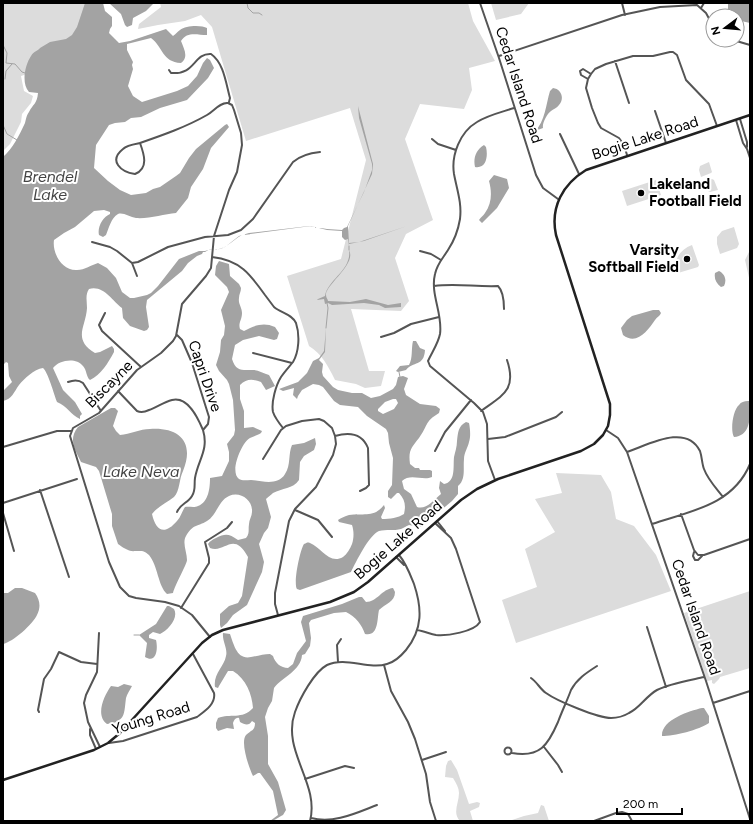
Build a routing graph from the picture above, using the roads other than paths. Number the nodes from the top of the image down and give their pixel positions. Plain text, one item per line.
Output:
1 (480, 3) edge
2 (622, 3) edge
3 (704, 3) edge
4 (701, 8) junction
5 (705, 12) edge
6 (625, 15) junction
7 (499, 56) junction
8 (615, 61) junction
9 (168, 70) dead end
10 (591, 74) junction
11 (588, 79) junction
12 (228, 103) junction
13 (629, 103) dead end
14 (514, 108) junction
15 (656, 111) dead end
16 (750, 115) edge
17 (740, 118) junction
18 (736, 120) junction
19 (717, 126) junction
20 (560, 134) dead end
21 (432, 139) dead end
22 (140, 143) junction
23 (666, 143) junction
24 (747, 149) junction
25 (456, 150) junction
26 (320, 152) dead end
27 (627, 155) junction
28 (750, 158) edge
29 (579, 174) junction
30 (558, 199) junction
31 (215, 235) junction
32 (92, 242) dead end
33 (420, 251) dead end
34 (213, 255) junction
35 (441, 260) junction
36 (132, 263) junction
37 (137, 276) dead end
38 (434, 286) junction
39 (504, 309) dead end
40 (105, 313) dead end
41 (439, 316) junction
42 (176, 334) junction
43 (381, 337) dead end
44 (253, 353) dead end
45 (507, 360) dead end
46 (292, 363) junction
47 (141, 367) junction
48 (68, 382) dead end
49 (118, 391) junction
50 (471, 400) junction
51 (481, 410) junction
52 (102, 411) junction
53 (562, 412) dead end
54 (283, 428) junction
55 (203, 430) junction
56 (606, 430) junction
57 (71, 431) junction
58 (335, 436) junction
59 (488, 439) junction
60 (3, 447) edge
61 (435, 451) dead end
62 (627, 452) junction
63 (263, 459) dead end
64 (750, 464) edge
65 (77, 479) dead end
66 (495, 480) junction
67 (40, 490) junction
68 (360, 490) dead end
69 (723, 497) junction
70 (3, 503) edge
71 (295, 510) junction
72 (177, 512) dead end
73 (3, 513) edge
74 (681, 514) junction
75 (232, 522) dead end
76 (436, 522) junction
77 (652, 524) junction
78 (332, 537) dead end
79 (750, 539) edge
80 (14, 551) dead end
81 (694, 551) junction
82 (703, 555) junction
83 (397, 556) junction
84 (69, 577) dead end
85 (181, 608) junction
86 (278, 615) junction
87 (647, 627) dead end
88 (417, 630) junction
89 (99, 633) dead end
90 (210, 636) junction
91 (341, 639) dead end
92 (192, 653) junction
93 (338, 662) junction
94 (97, 664) junction
95 (384, 665) junction
96 (597, 666) dead end
97 (704, 677) junction
98 (531, 678) dead end
99 (666, 687) junction
100 (750, 691) edge
101 (566, 703) junction
102 (713, 703) junction
103 (39, 712) dead end
104 (90, 728) junction
105 (108, 743) junction
106 (100, 747) junction
107 (543, 747) junction
108 (96, 749) junction
109 (446, 752) dead end
110 (512, 753) dead end
111 (422, 760) junction
112 (354, 768) dead end
113 (562, 772) dead end
114 (305, 779) junction
115 (3, 780) edge
116 (377, 805) dead end
117 (311, 818) junction
118 (750, 819) edge
119 (310, 821) edge
120 (436, 821) edge
121 (594, 821) edge
122 (632, 821) edge

1 - 7 street, Cedar Island Road
2 - 6 street
3 - 4 street
4 - 5 street
4 - 6 street
6 - 7 street
7 - 14 street, Cedar Island Road
8 - 10 street
8 - 13 street
8 - 19 street
9 - 12 street
10 - 11 street
10 - 11 street
11 - 27 street
12 - 22 street
12 - 31 street, Biscayne
14 - 25 street
14 - 30 street, Cedar Island Road
15 - 23 street
16 - 17 main road, Bogie Lake Road
17 - 18 main road, Bogie Lake Road
17 - 24 street
18 - 19 main road, Bogie Lake Road
18 - 24 street
19 - 23 main road, Bogie Lake Road
20 - 29 street
21 - 25 street
22 - 22 street
23 - 27 main road, Bogie Lake Road
24 - 28 street
25 - 35 street
26 - 31 street
27 - 29 main road, Bogie Lake Road
29 - 30 main road, Bogie Lake Road
30 - 56 main road, Bogie Lake Road
31 - 34 street, Biscayne
31 - 36 street
32 - 36 street
33 - 35 street
34 - 42 street, Biscayne
34 - 46 street
35 - 38 street
36 - 37 street
38 - 39 street
38 - 41 street
40 - 47 street
41 - 43 street
41 - 50 street
42 - 47 street, Biscayne
42 - 55 street, Capri Drive
44 - 46 street
45 - 51 street
46 - 54 street
47 - 49 street, Biscayne
48 - 52 street
49 - 52 street, Biscayne
49 - 55 street
50 - 51 street
50 - 61 street
51 - 59 street
52 - 57 street, Biscayne
53 - 59 street
54 - 58 street
54 - 63 street
55 - 72 street, Capri Drive
56 - 62 street, Cedar Island Road
56 - 66 main road, Bogie Lake Road
57 - 60 street
57 - 85 street
58 - 68 street
58 - 71 street
59 - 66 street
62 - 69 street
62 - 77 street, Cedar Island Road
64 - 69 street
65 - 67 street
66 - 76 main road, Bogie Lake Road
67 - 70 street
67 - 84 street
69 - 74 street
71 - 78 street
71 - 86 street
73 - 80 street
74 - 77 street
74 - 81 street
75 - 85 street
76 - 83 main road, Bogie Lake Road
76 - 88 street
77 - 97 street, Cedar Island Road
79 - 82 street
81 - 82 street
81 - 82 street
83 - 86 main road, Bogie Lake Road
83 - 88 street
85 - 90 street
86 - 90 main road, Bogie Lake Road
87 - 99 street
88 - 95 street
89 - 94 street
90 - 92 main road, Bogie Lake Road
91 - 93 street
92 - 105 main road, Bogie Lake Road
92 - 105 street, Young Road
93 - 95 street
93 - 114 street
94 - 103 street
94 - 104 street
95 - 111 street
96 - 101 street
97 - 99 street
97 - 102 street, Cedar Island Road
98 - 101 street
99 - 101 street
100 - 102 street
101 - 107 street
102 - 118 street, Cedar Island Road
104 - 106 street
104 - 108 street
105 - 106 main road, Bogie Lake Road
106 - 108 main road, Bogie Lake Road
107 - 110 street
107 - 113 street
108 - 115 main road, Bogie Lake Road
109 - 111 street
111 - 120 street
112 - 114 street
114 - 117 street
116 - 117 street
117 - 119 street
121 - 122 street

